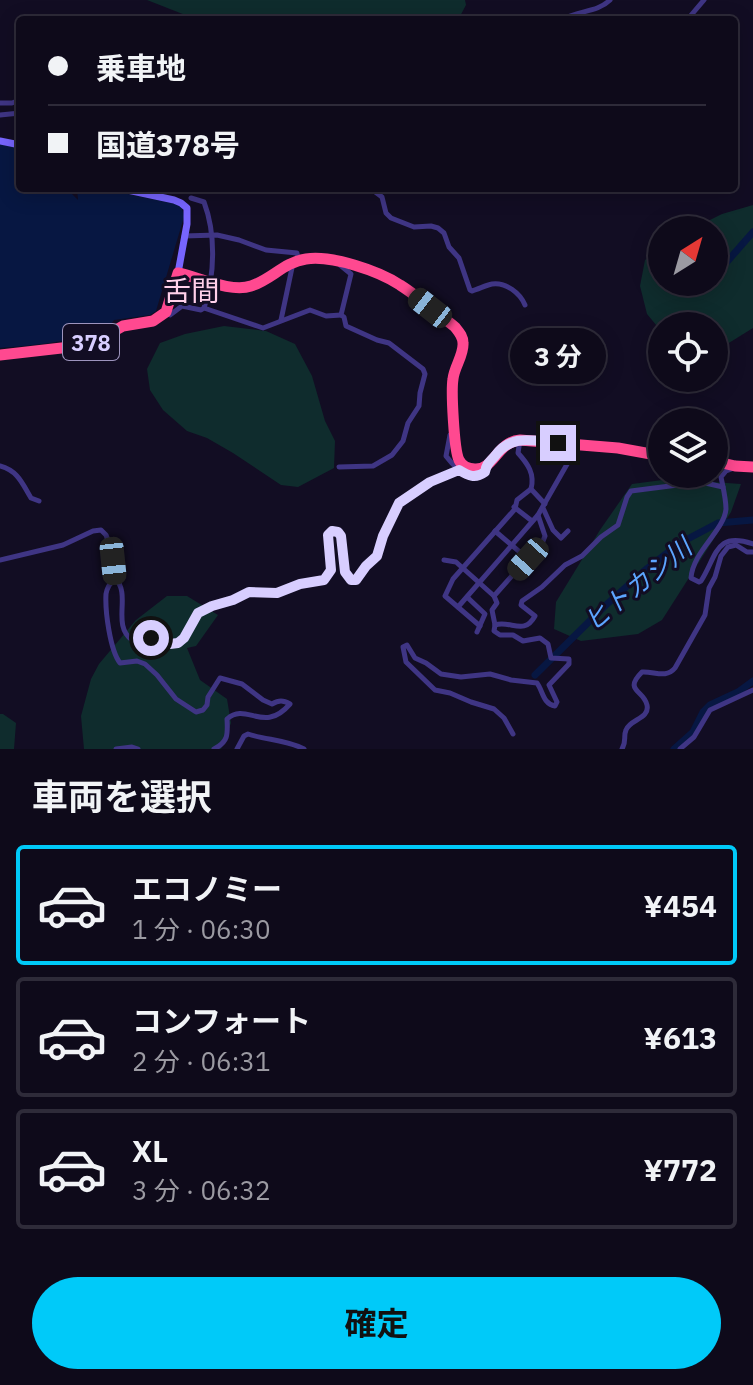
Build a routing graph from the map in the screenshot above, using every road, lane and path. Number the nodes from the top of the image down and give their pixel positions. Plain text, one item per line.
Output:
1 (610, 0) edge
2 (704, 0) edge
3 (569, 16) edge
4 (690, 16) edge
5 (135, 192) edge
6 (377, 192) edge
7 (191, 198) dead end
8 (212, 235) junction
9 (184, 236) junction
10 (322, 258) junction
11 (296, 261) junction
12 (178, 273) junction
13 (210, 282) junction
14 (168, 304) junction
15 (525, 305) dead end
16 (204, 308) junction
17 (341, 315) junction
18 (281, 320) junction
19 (0, 355) edge
20 (455, 423) junction
21 (520, 440) junction
22 (578, 444) junction
23 (648, 453) edge
24 (728, 464) edge
25 (0, 466) edge
26 (486, 466) junction
27 (735, 466) junction
28 (339, 467) dead end
29 (753, 467) edge
30 (459, 470) junction
31 (728, 470) edge
32 (654, 488) edge
33 (723, 488) edge
34 (531, 489) junction
35 (39, 501) dead end
36 (544, 506) junction
37 (514, 507) junction
38 (538, 515) junction
39 (532, 521) junction
40 (495, 531) junction
41 (568, 531) dead end
42 (753, 544) edge
43 (511, 545) junction
44 (753, 552) edge
45 (528, 559) junction
46 (0, 560) edge
47 (444, 560) dead end
48 (462, 569) junction
49 (115, 578) junction
50 (479, 583) junction
51 (494, 596) junction
52 (467, 597) junction
53 (458, 607) junction
54 (495, 625) junction
55 (753, 690) edge
56 (513, 734) dead end
57 (116, 749) edge
58 (138, 749) edge
59 (214, 749) edge
60 (237, 749) edge
61 (304, 749) edge
62 (622, 749) edge
63 (680, 749) edge

1 - 3 street
2 - 4 street
5 - 9 main road
6 - 15 street
7 - 8 street
8 - 9 street
8 - 11 street
8 - 13 street
9 - 12 main road
10 - 11 highway
10 - 17 street
10 - 20 highway
11 - 13 highway
11 - 18 street
12 - 13 highway
12 - 14 highway
13 - 16 street
14 - 16 street
14 - 19 highway, 378
16 - 18 street
17 - 18 street
17 - 28 street
20 - 26 highway
20 - 30 street
21 - 22 highway
21 - 26 highway
21 - 34 street
22 - 23 highway
22 - 36 street
24 - 27 highway
25 - 35 street
26 - 30 street
27 - 29 highway
27 - 31 street
30 - 49 street
32 - 54 street
33 - 42 street
34 - 36 street
34 - 37 street
36 - 38 street
36 - 41 street
37 - 39 street
37 - 40 street
38 - 39 street
38 - 45 street
39 - 43 street
40 - 43 street
40 - 48 street
43 - 45 street
43 - 50 street
44 - 62 street
45 - 51 street
46 - 49 street
47 - 48 street
48 - 50 street
48 - 53 street
49 - 59 street
50 - 51 street
50 - 52 street
51 - 54 street
52 - 53 street
52 - 53 street
54 - 56 street
55 - 63 street
57 - 58 street
60 - 61 street

